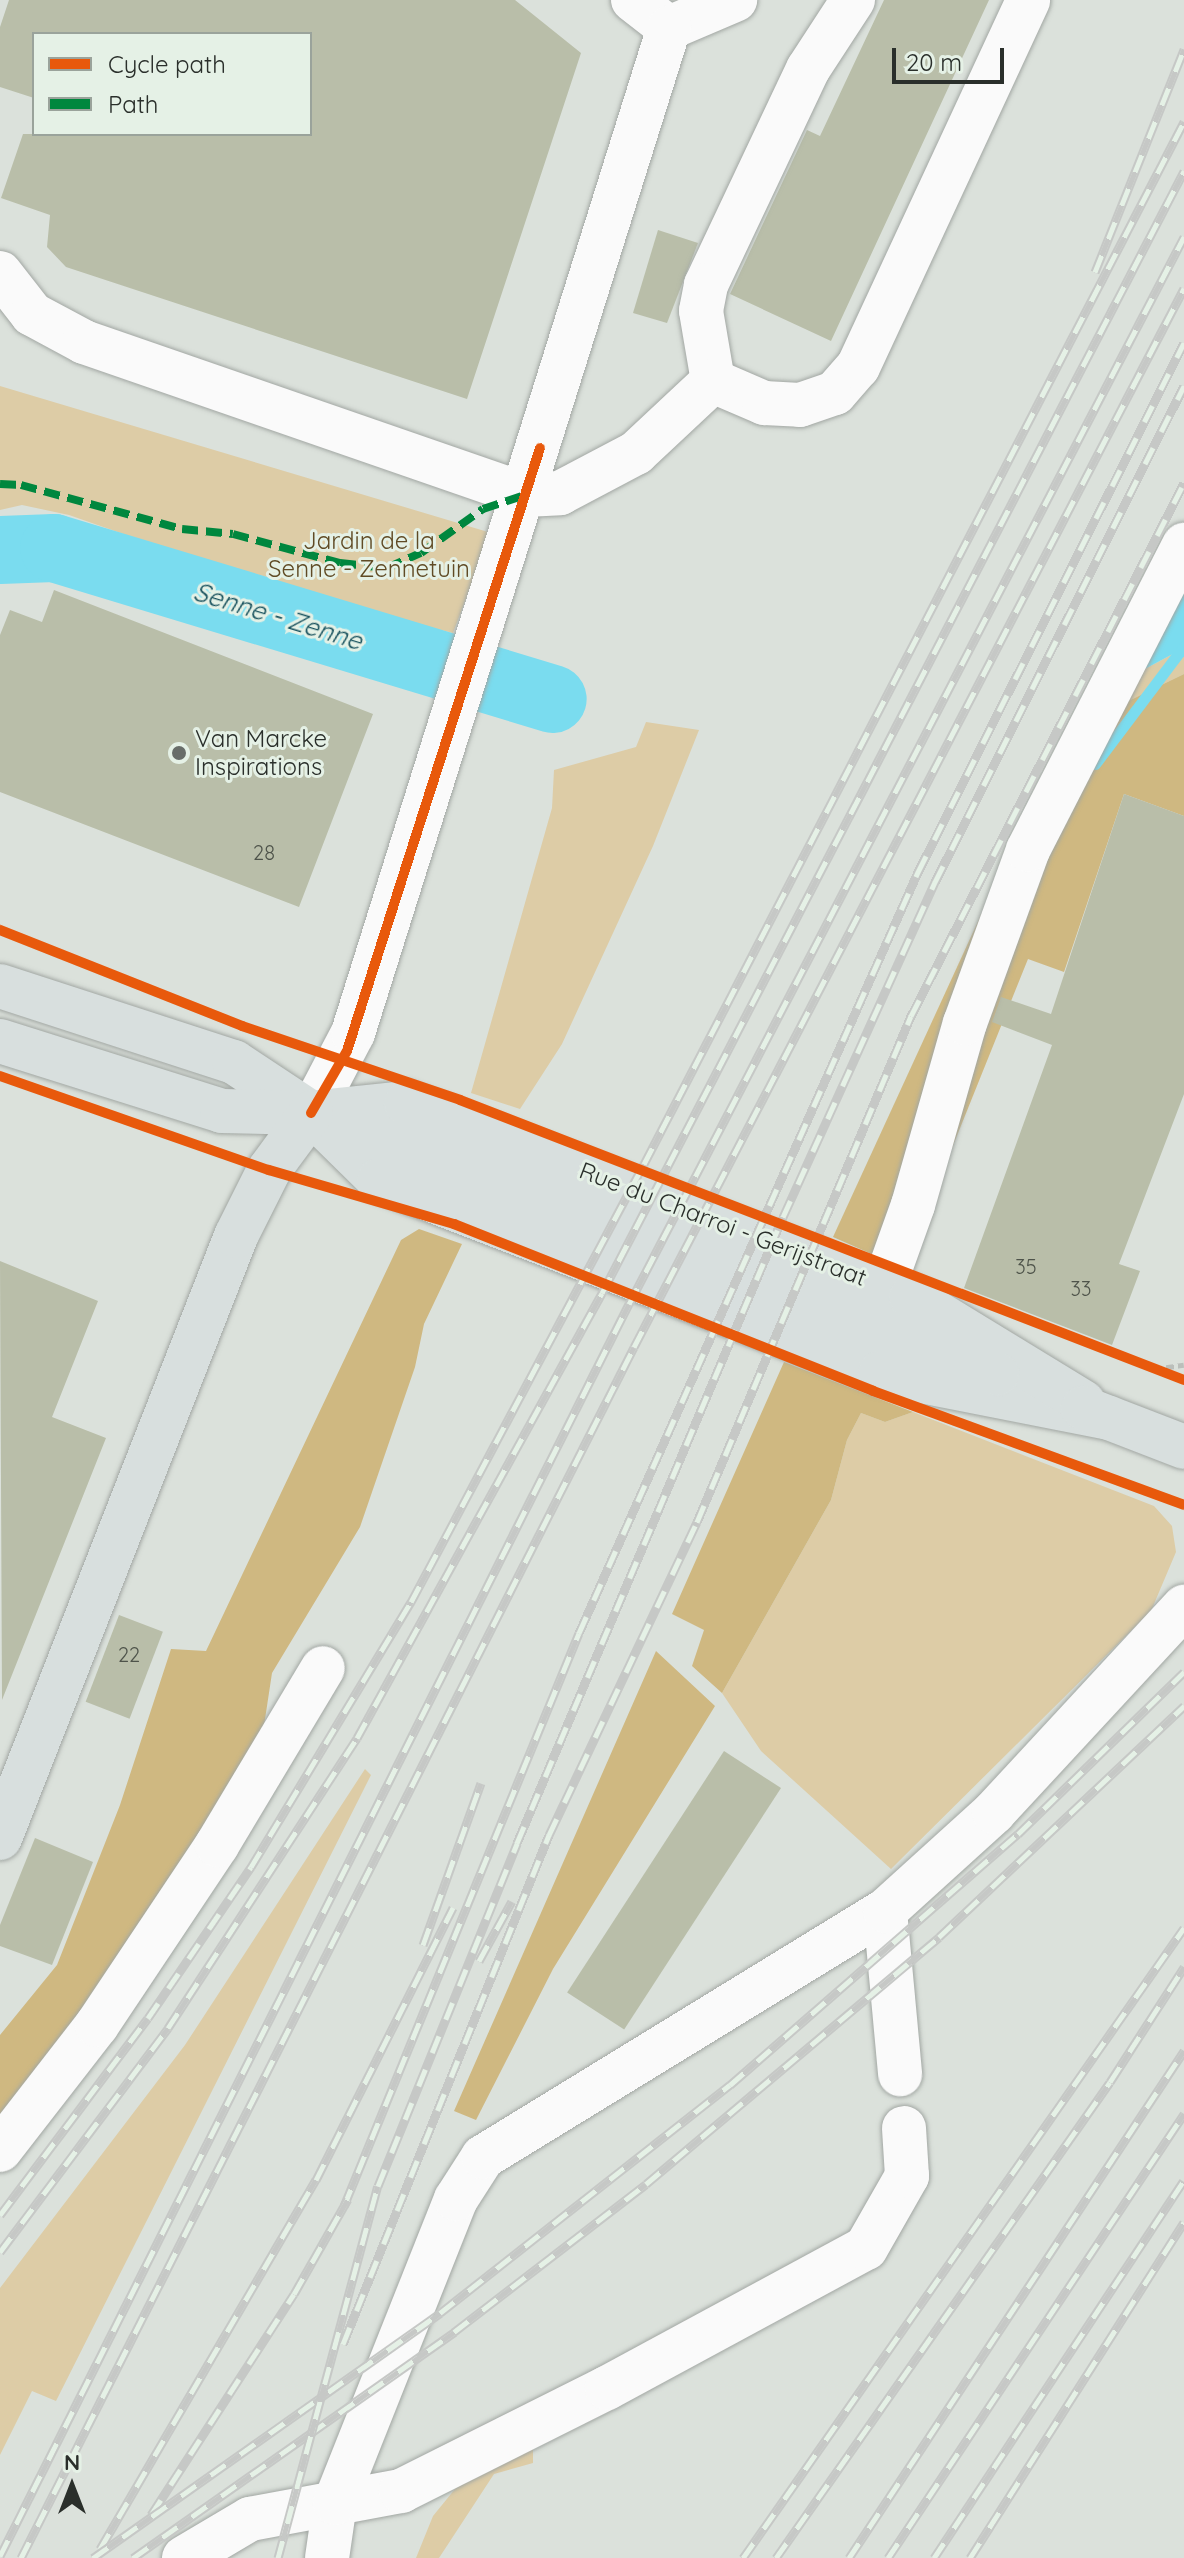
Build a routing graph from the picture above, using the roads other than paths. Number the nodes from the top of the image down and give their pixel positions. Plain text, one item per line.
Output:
1 (633, 0) edge
2 (735, 0) edge
3 (853, 0) edge
4 (1028, 0) edge
5 (669, 28) junction
6 (0, 273) edge
7 (713, 381) junction
8 (525, 495) junction
9 (1184, 545) edge
10 (0, 986) edge
11 (0, 1041) edge
12 (311, 1113) junction
13 (884, 1286) junction
14 (1109, 1418) junction
15 (1184, 1447) edge
16 (1184, 1607) edge
17 (323, 1668) dead end
18 (0, 1838) edge
19 (885, 1911) junction
20 (900, 2074) dead end
21 (904, 2128) dead end
22 (0, 2150) edge
23 (335, 2503) junction
24 (184, 2558) edge
25 (327, 2558) edge

1 - 5 street
2 - 5 street
3 - 7 street
4 - 7 street
5 - 8 street
6 - 8 street
7 - 8 street
8 - 12 street
9 - 13 street
10 - 12 main road, Rue du Charroi - Gerijstraat
11 - 12 main road, Rue du Charroi - Gerijstraat
12 - 13 main road, Rue du Charroi - Gerijstraat
12 - 14 main road, Rue du Charroi - Gerijstraat
12 - 18 main road
13 - 14 main road, Rue du Charroi - Gerijstraat
14 - 15 main road, Rue du Charroi - Gerijstraat
16 - 19 street
17 - 22 street
19 - 20 street
19 - 23 street
21 - 23 street
23 - 24 street
23 - 25 street

